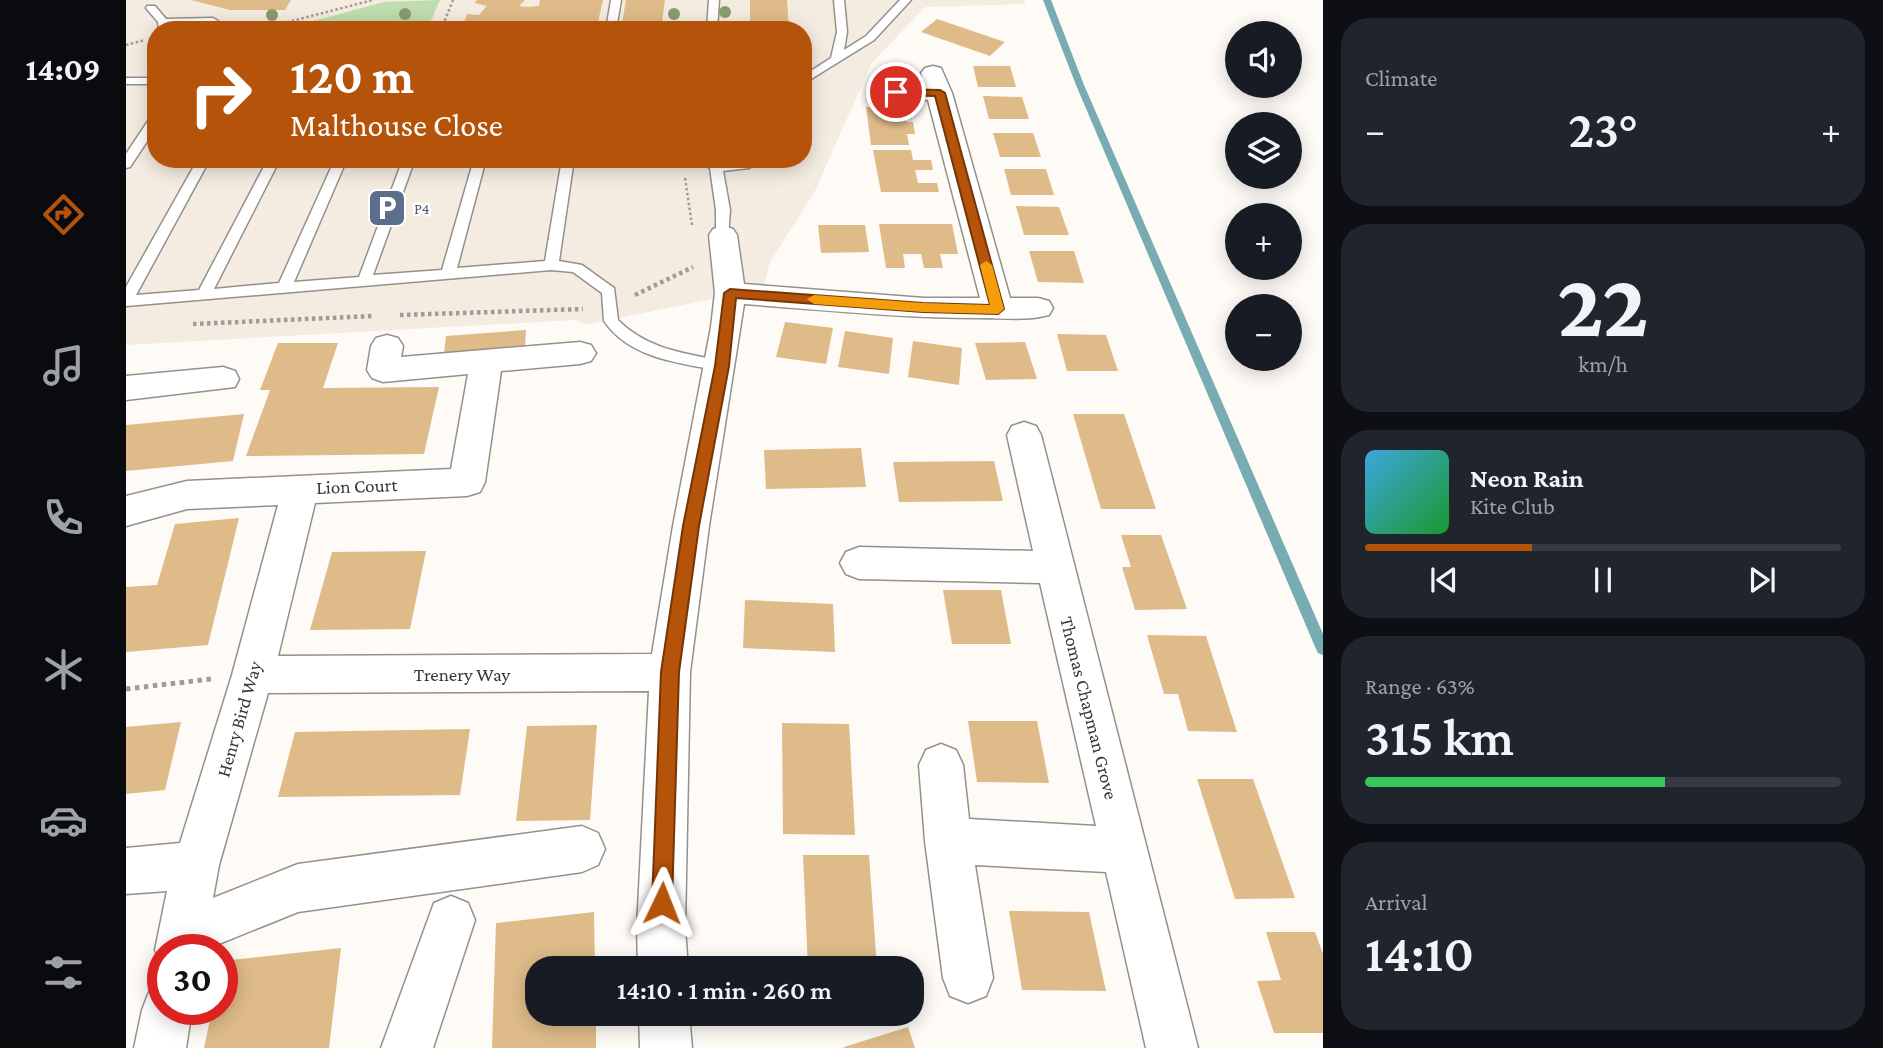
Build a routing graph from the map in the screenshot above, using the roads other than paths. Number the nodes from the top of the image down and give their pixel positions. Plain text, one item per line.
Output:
1 (616, 0) edge
2 (714, 0) edge
3 (839, 0) edge
4 (906, 0) edge
5 (151, 8) dead end
6 (160, 21) edge
7 (612, 21) edge
8 (713, 21) edge
9 (836, 60) junction
10 (812, 75) edge
11 (126, 81) edge
12 (147, 81) edge
13 (896, 92) dead end
14 (147, 132) edge
15 (126, 164) edge
16 (199, 168) edge
17 (269, 168) edge
18 (337, 168) edge
19 (406, 168) edge
20 (478, 168) edge
21 (567, 168) edge
22 (716, 168) edge
23 (723, 234) joint
24 (551, 265) junction
25 (447, 275) junction
26 (364, 282) junction
27 (284, 288) junction
28 (730, 293) junction
29 (204, 295) junction
30 (126, 300) edge
31 (1038, 308) dead end
32 (998, 309) junction
33 (384, 326) road end
34 (580, 353) dead end
35 (486, 362) junction
36 (722, 366) junction
37 (223, 379) dead end
38 (126, 388) edge
39 (1024, 435) dead end
40 (300, 489) junction
41 (126, 511) edge
42 (859, 563) dead end
43 (1055, 566) junction
44 (670, 672) junction
45 (253, 675) junction
46 (942, 765) dead end
47 (948, 841) junction
48 (582, 849) dead end
49 (1124, 850) junction
50 (196, 865) junction
51 (126, 871) edge
52 (451, 920) dead end
53 (183, 934) edge
54 (200, 934) edge
55 (662, 956) edge
56 (968, 978) dead end
57 (164, 1025) edge
58 (665, 1026) edge
59 (160, 1048) edge
60 (407, 1048) edge
61 (666, 1048) edge
62 (1171, 1048) edge

1 - 7 lane
2 - 8 lane
3 - 9 lane
4 - 9 lane
5 - 6 lane
9 - 10 lane
11 - 12 lane
13 - 32 street
14 - 15 lane
16 - 30 lane
17 - 29 lane
18 - 27 lane
19 - 26 lane
20 - 25 lane
21 - 24 lane
22 - 23 lane
23 - 28 street
24 - 25 lane
24 - 36 lane
25 - 26 lane
26 - 27 lane
27 - 29 lane
28 - 32 street
28 - 36 street
29 - 30 lane
31 - 32 street
33 - 35 street
34 - 35 street
35 - 40 street, Lion Court
36 - 44 street
37 - 38 street
39 - 43 street, Thomas Chapman Grove
40 - 41 street, Lion Court
40 - 45 street, Henry Bird Way
42 - 43 street
43 - 49 street, Thomas Chapman Grove
44 - 45 street, Trenery Way
44 - 55 street
45 - 50 street, Henry Bird Way
46 - 47 street
47 - 49 street
47 - 56 street
48 - 54 street
49 - 62 street, Thomas Chapman Grove
50 - 51 street
50 - 53 street, Henry Bird Way
52 - 60 street
57 - 59 street
58 - 61 street

